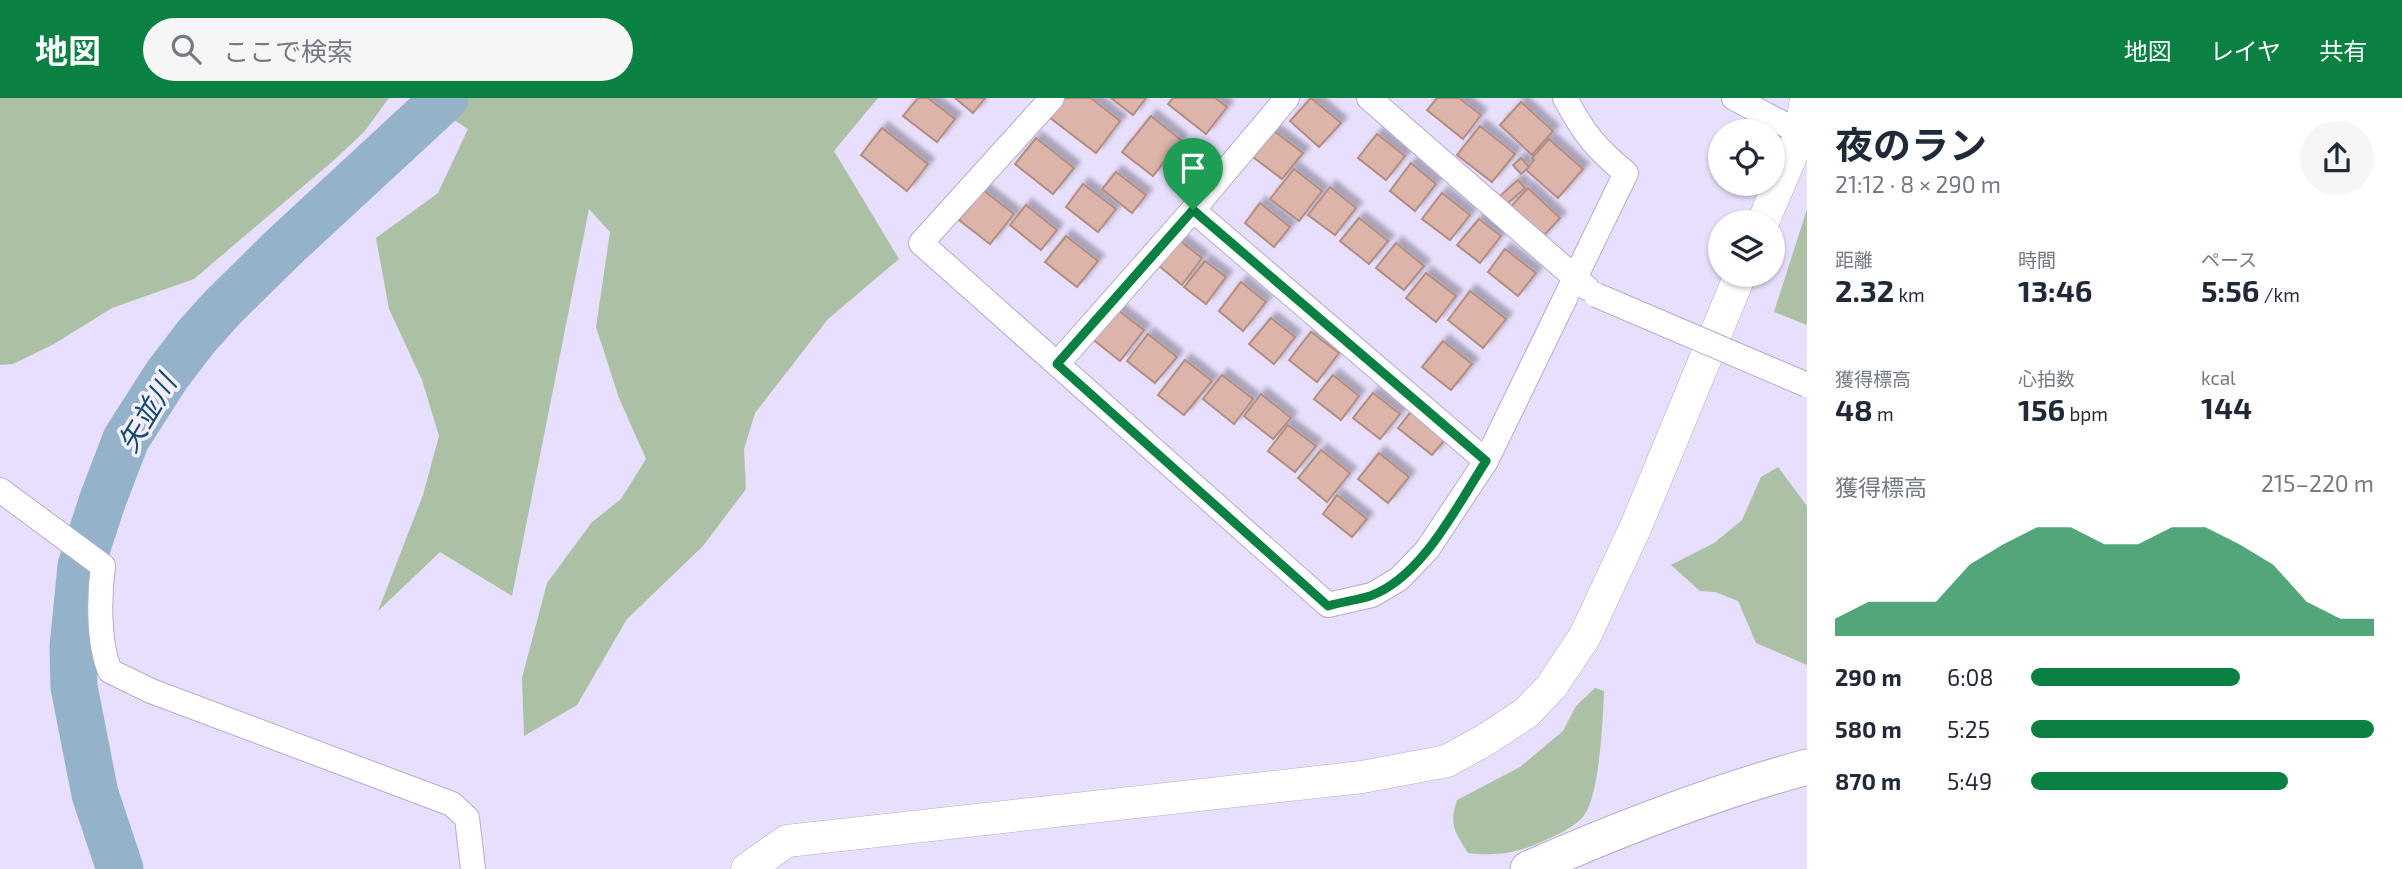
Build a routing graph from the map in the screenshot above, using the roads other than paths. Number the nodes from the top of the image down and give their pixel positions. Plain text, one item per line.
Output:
1 (1052, 98) edge
2 (1287, 98) edge
3 (1369, 98) edge
4 (1565, 98) edge
5 (1734, 98) edge
6 (1806, 98) edge
7 (1801, 133) junction
8 (1193, 210) junction
9 (1768, 210) edge
10 (1577, 278) junction
11 (1735, 287) edge
12 (1057, 364) junction
13 (1807, 385) edge
14 (1486, 461) junction
15 (0, 490) edge
16 (1807, 767) edge
17 (473, 869) edge
18 (747, 869) edge
19 (1528, 869) edge

1 - 12 street
2 - 8 street
3 - 10 street
4 - 10 street
5 - 7 street
6 - 7 street
7 - 9 street
8 - 12 street
8 - 14 street
10 - 13 street, bridge
10 - 14 street
11 - 18 street
12 - 14 street
15 - 17 street
16 - 19 main road

